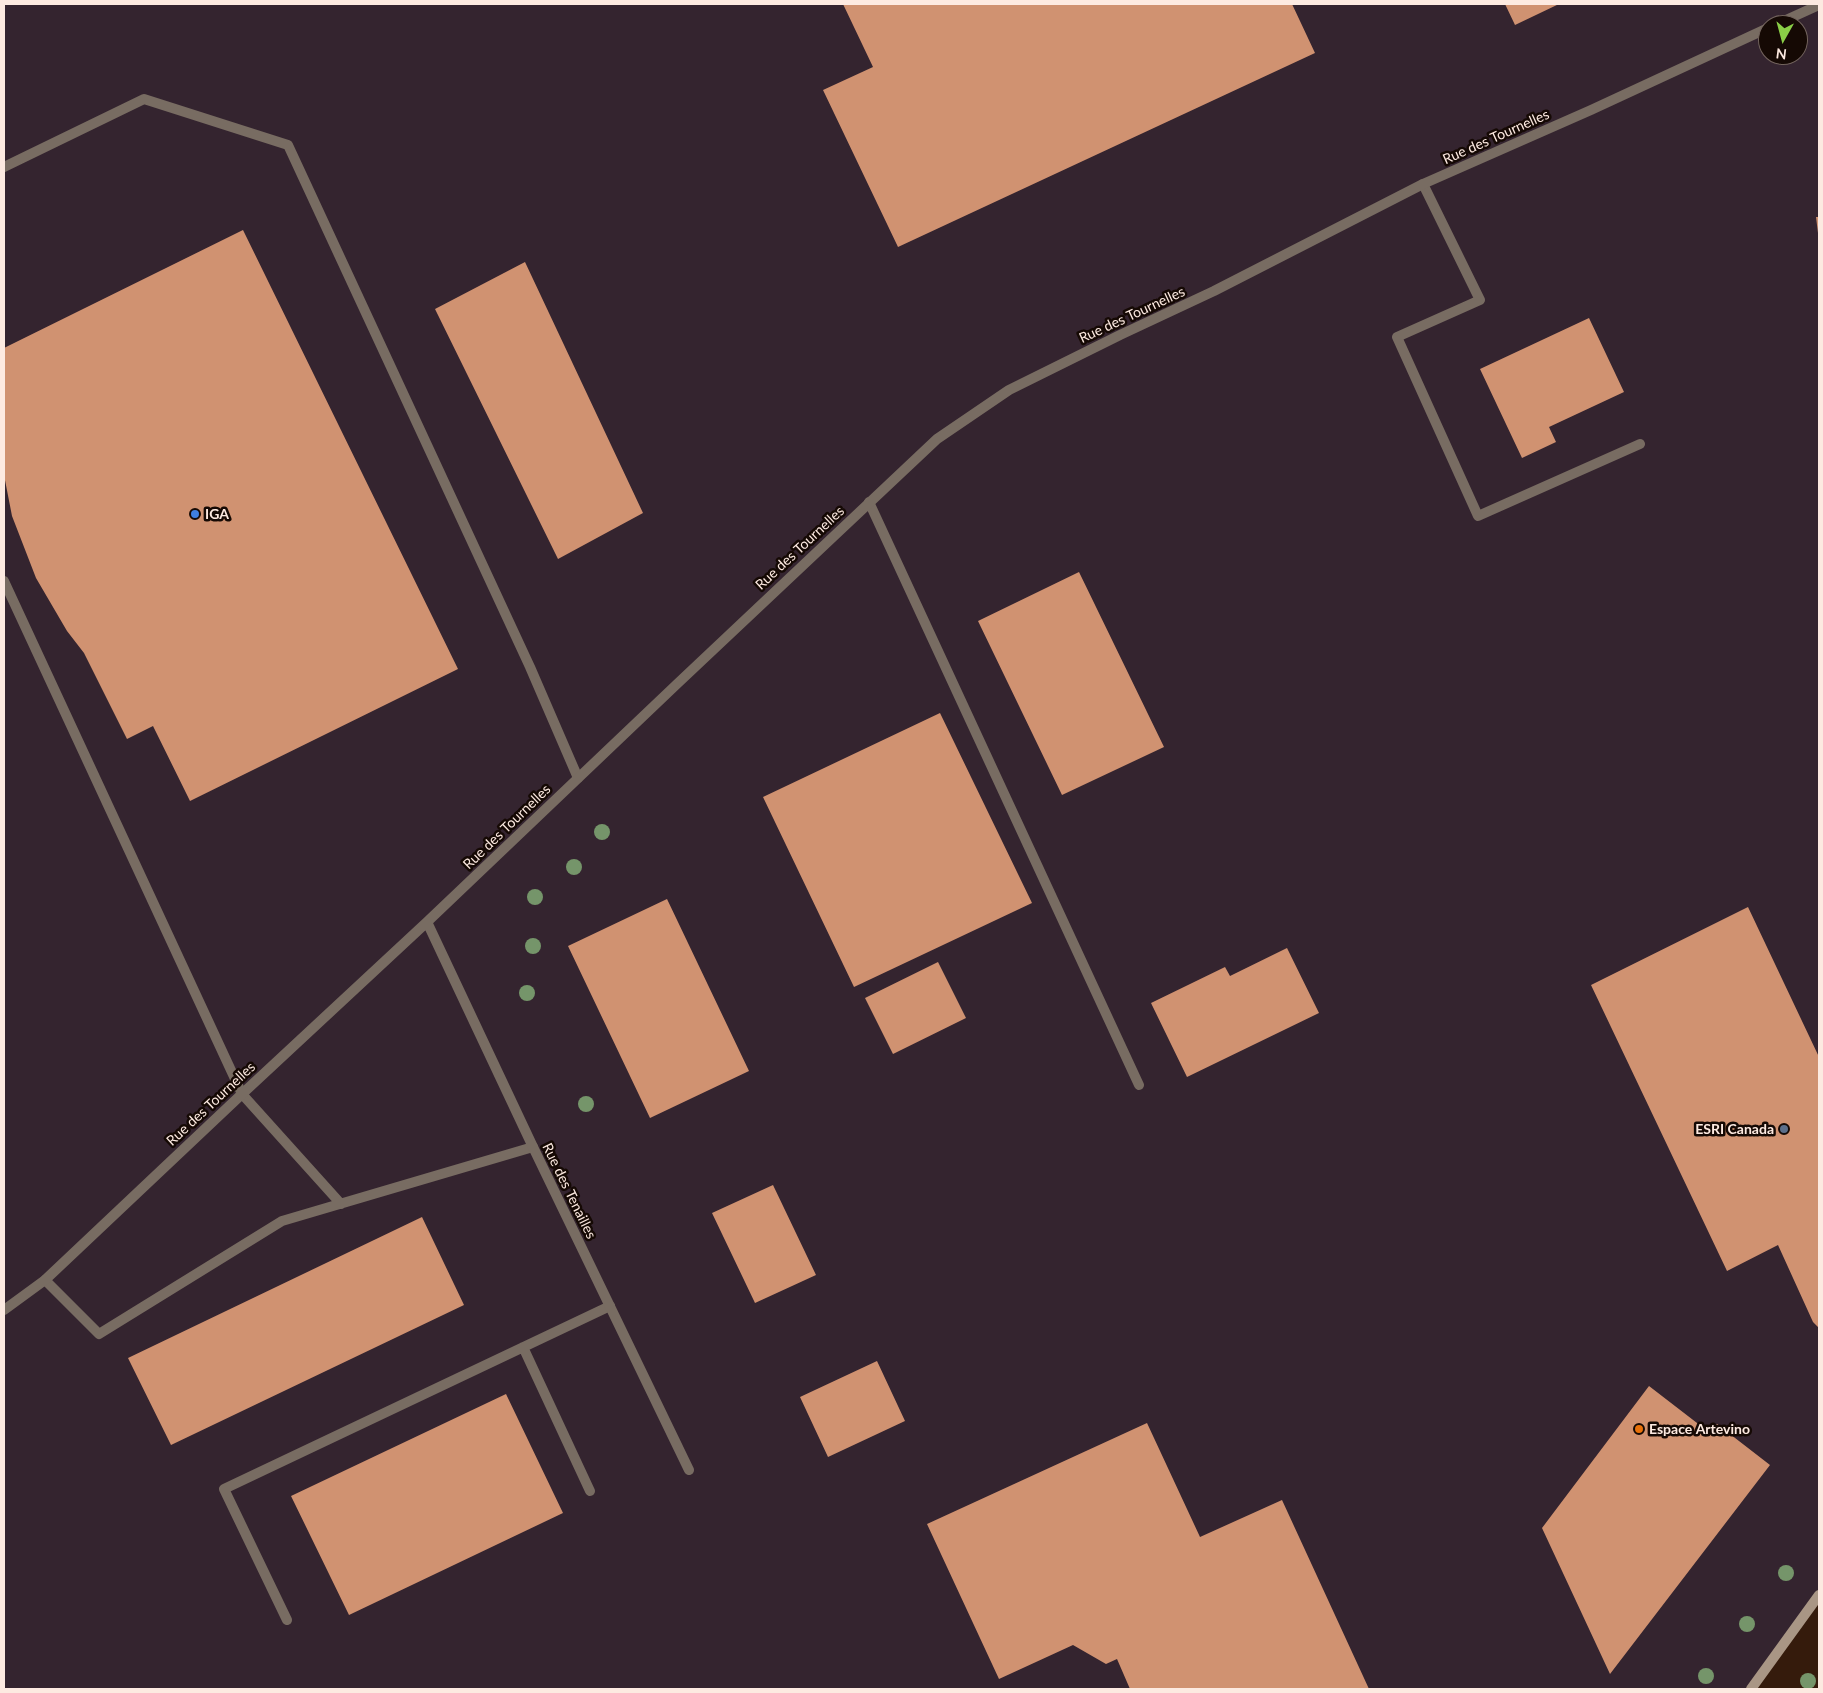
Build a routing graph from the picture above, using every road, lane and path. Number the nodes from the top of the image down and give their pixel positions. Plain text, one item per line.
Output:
1 (1819, 5) edge
2 (1798, 15) edge
3 (1758, 33) edge
4 (4, 167) edge
5 (1423, 184) junction
6 (1640, 444) dead end
7 (869, 502) junction
8 (4, 581) edge
9 (578, 778) junction
10 (428, 922) junction
11 (1139, 1085) dead end
12 (242, 1094) junction
13 (533, 1147) junction
14 (341, 1204) junction
15 (45, 1280) junction
16 (610, 1306) junction
17 (4, 1310) edge
18 (523, 1347) junction
19 (689, 1470) dead end
20 (590, 1491) dead end
21 (1819, 1595) edge
22 (287, 1620) dead end
23 (1751, 1689) edge

1 - 2 street
3 - 5 street, Rue des Tournelles
4 - 9 street
5 - 6 street
5 - 7 street, Rue des Tournelles
7 - 9 street, Rue des Tournelles
7 - 11 street
8 - 12 street
9 - 10 street, Rue des Tournelles
10 - 12 street, Rue des Tournelles
10 - 13 street, Rue des Tenailles
12 - 14 street
12 - 15 street, Rue des Tournelles
13 - 14 street
13 - 16 street, Rue des Tenailles
14 - 15 street
15 - 17 street, Rue des Tournelles
16 - 18 street
16 - 19 street, Rue des Tenailles
18 - 20 street
18 - 22 street
21 - 23 main road

